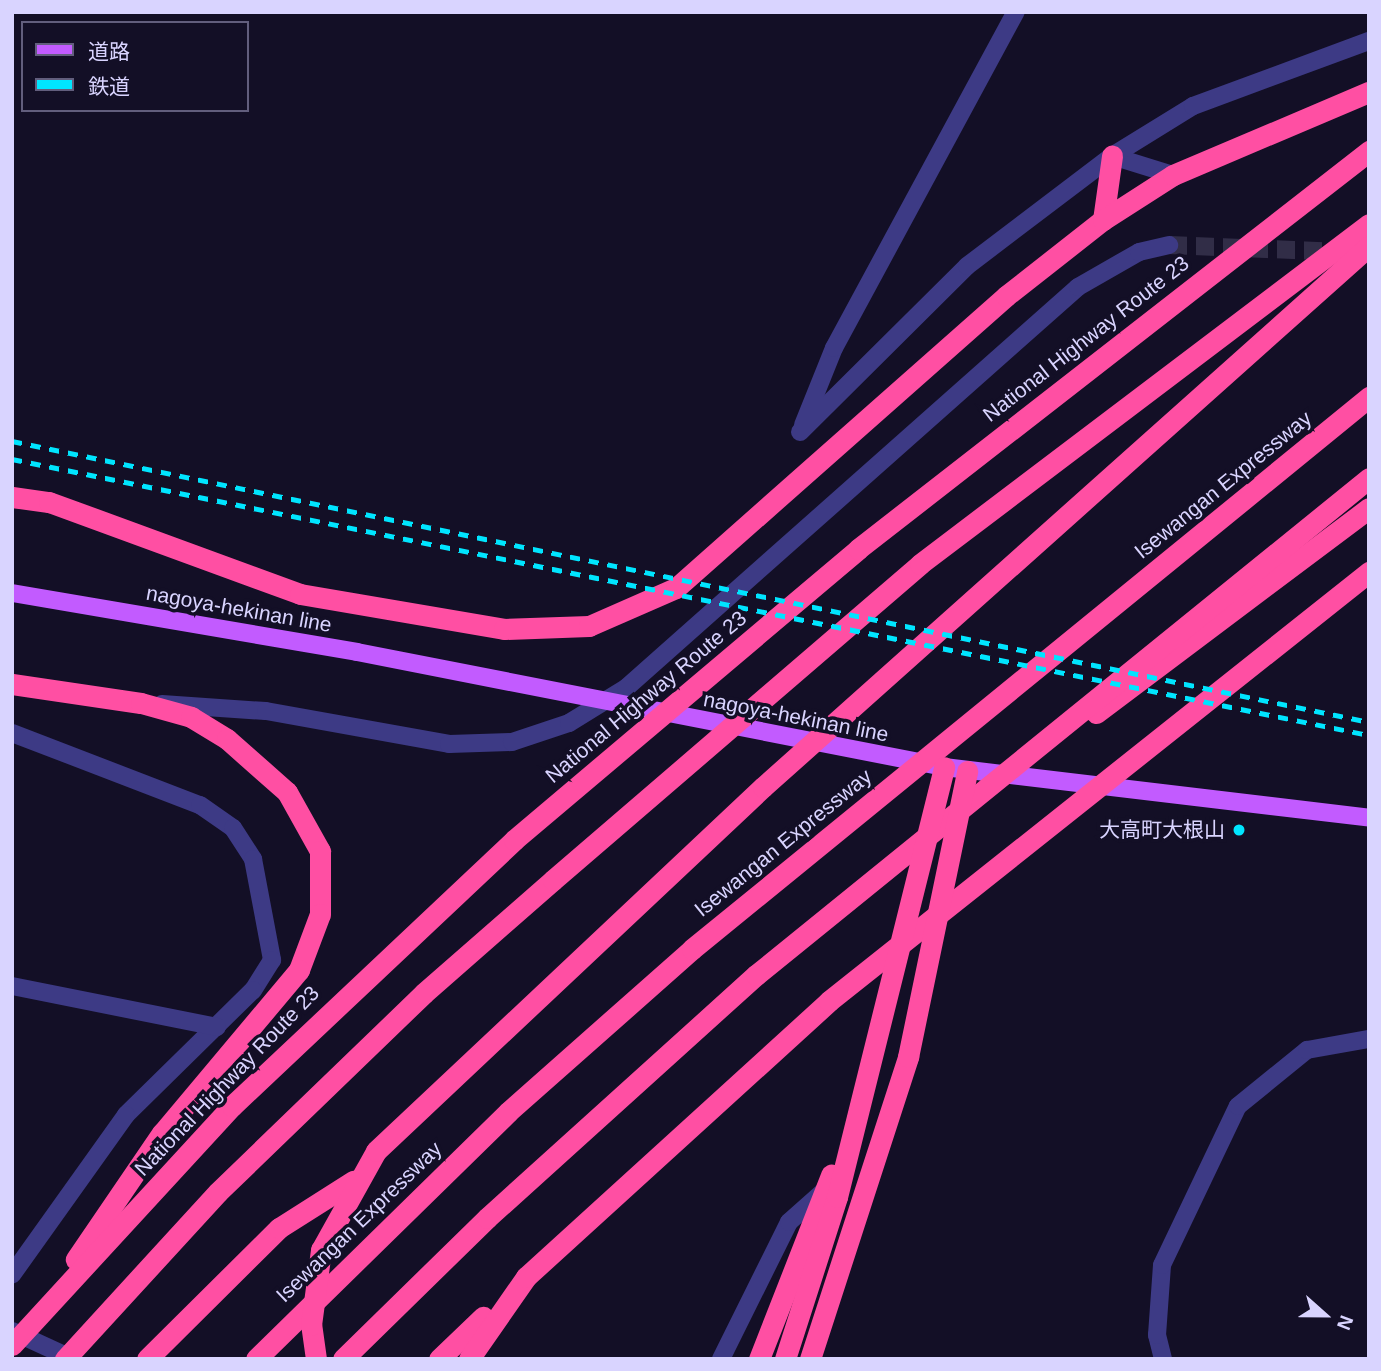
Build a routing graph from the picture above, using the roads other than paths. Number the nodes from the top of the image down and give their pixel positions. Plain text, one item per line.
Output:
1 (1016, 12) edge
2 (1369, 41) edge
3 (1369, 92) edge
4 (1369, 151) edge
5 (1112, 156) junction
6 (1173, 175) junction
7 (1103, 220) junction
8 (1369, 224) edge
9 (1169, 245) tunnel mouth
10 (1369, 246) edge
11 (1369, 387) edge
12 (1369, 397) edge
13 (1369, 478) edge
14 (19, 500) edge
15 (1369, 508) edge
16 (1195, 540) junction
17 (1369, 572) edge
18 (12, 593) edge
19 (12, 684) edge
20 (55, 694) junction
21 (12, 695) edge
22 (141, 703) junction
23 (12, 733) edge
24 (943, 767) junction
25 (967, 771) junction
26 (1369, 818) edge
27 (906, 848) junction
28 (12, 986) edge
29 (217, 1027) junction
30 (1369, 1039) edge
31 (865, 1094) junction
32 (355, 1180) junction
33 (824, 1191) junction
34 (12, 1275) edge
35 (526, 1277) junction
36 (38, 1316) junction
37 (12, 1331) edge
38 (12, 1345) edge
39 (65, 1359) edge
40 (73, 1359) edge
41 (146, 1359) edge
42 (256, 1359) edge
43 (316, 1359) edge
44 (342, 1359) edge
45 (439, 1359) edge
46 (469, 1359) edge
47 (721, 1359) edge
48 (759, 1359) edge
49 (785, 1359) edge
50 (810, 1359) edge
51 (1163, 1359) edge

1 - 5 street
2 - 5 street
3 - 6 highway
4 - 36 highway, National Highway Route 23
5 - 6 street
5 - 7 highway
6 - 7 highway
7 - 14 highway
8 - 39 highway
9 - 22 street
10 - 32 highway
11 - 16 highway
12 - 16 highway, Isewangan Expressway
13 - 27 highway
15 - 27 highway
16 - 42 highway, Isewangan Expressway
17 - 35 highway
18 - 24 main road, nagoya-hekinan line
19 - 20 highway
20 - 21 highway
20 - 22 highway
22 - 36 highway
23 - 29 street
24 - 25 main road, nagoya-hekinan line
24 - 31 highway
25 - 26 main road, nagoya-hekinan line
25 - 50 highway
27 - 44 highway
28 - 29 street
29 - 34 street
30 - 51 street
31 - 33 highway
31 - 49 highway
32 - 41 highway
32 - 43 highway
33 - 47 street
33 - 48 highway
35 - 45 highway
35 - 46 highway
36 - 38 highway, National Highway Route 23
37 - 40 street

